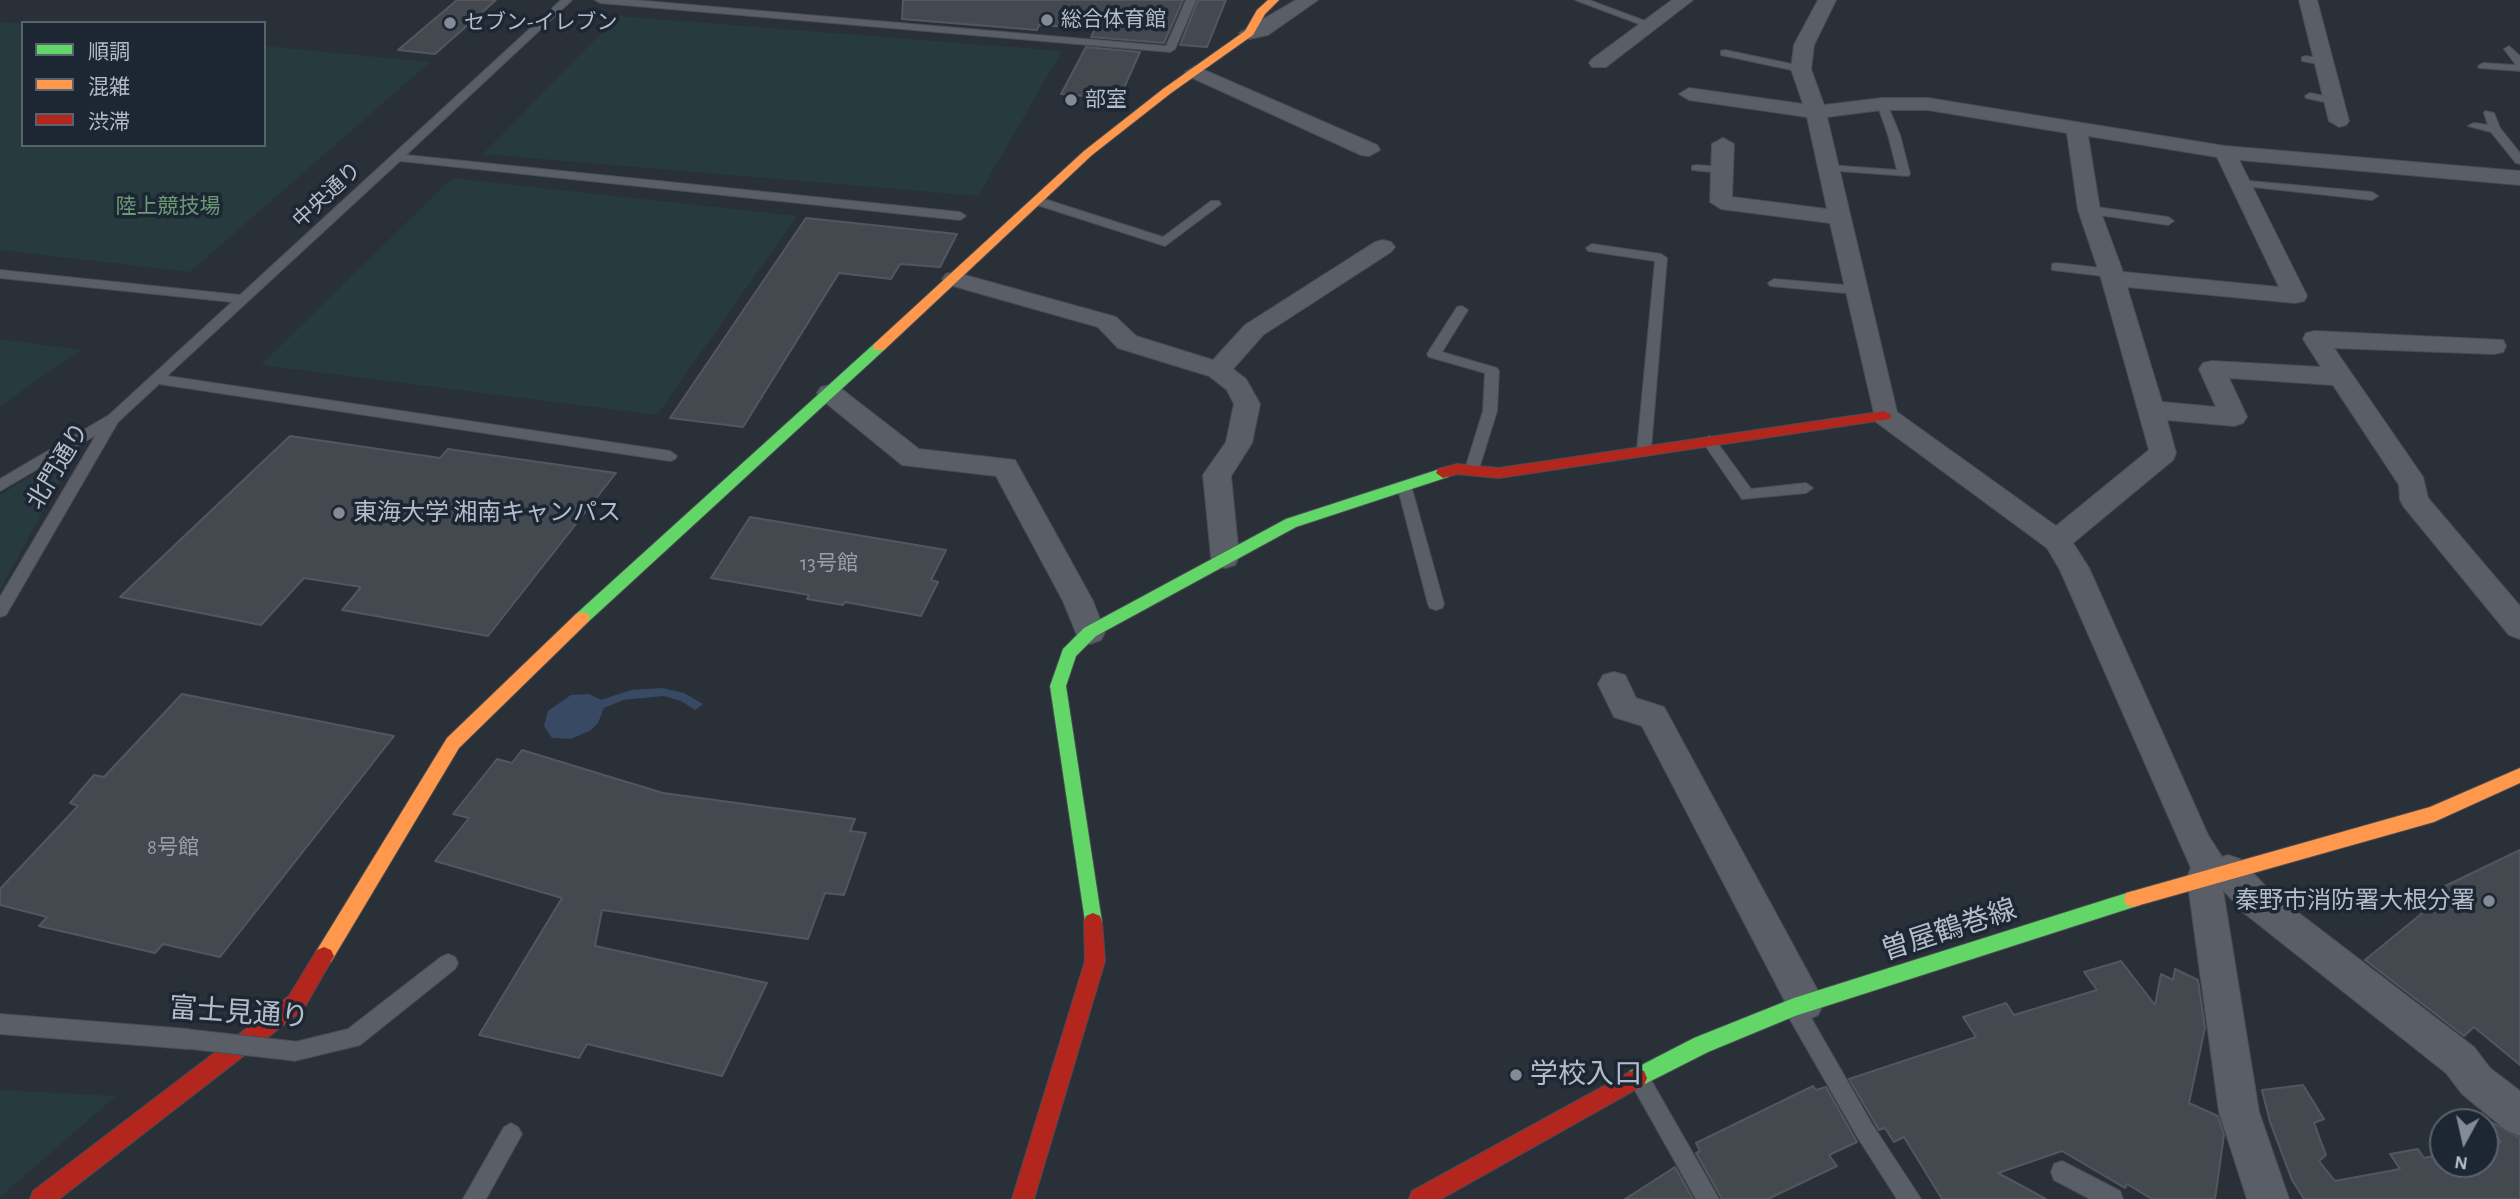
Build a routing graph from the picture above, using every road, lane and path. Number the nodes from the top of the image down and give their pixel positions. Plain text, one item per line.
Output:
1 (567, 0) edge
2 (600, 0) edge
3 (1191, 0) edge
4 (1274, 0) edge
5 (1310, 0) edge
6 (1580, 0) edge
7 (1684, 0) edge
8 (2308, 0) edge
9 (1821, 1) edge
10 (1651, 24) junction
11 (1249, 33) junction
12 (2509, 49) dead end
13 (1725, 53) dead end
14 (1599, 63) dead end
15 (2520, 65) edge
16 (2483, 66) dead end
17 (1801, 69) junction
18 (1195, 72) junction
19 (1689, 94) dead end
20 (2310, 96) dead end
21 (2334, 101) junction
22 (1882, 104) junction
23 (1816, 112) junction
24 (2489, 113) dead end
25 (2339, 121) dead end
26 (2474, 126) dead end
27 (2495, 129) junction
28 (2077, 130) junction
29 (1723, 144) dead end
30 (1369, 150) dead end
31 (2225, 152) junction
32 (396, 157) junction
33 (2520, 161) edge
34 (1696, 168) dead end
35 (1828, 168) junction
36 (1722, 170) junction
37 (2520, 178) edge
38 (2238, 183) junction
39 (2372, 196) dead end
40 (1038, 201) junction
41 (1215, 204) dead end
42 (2089, 210) junction
43 (960, 216) dead end
44 (1840, 218) junction
45 (2168, 221) dead end
46 (1383, 247) dead end
47 (1592, 248) dead end
48 (2056, 267) dead end
49 (0, 274) edge
50 (2112, 275) junction
51 (954, 279) junction
52 (1774, 283) dead end
53 (1856, 290) junction
54 (243, 299) junction
55 (1462, 310) dead end
56 (2494, 346) dead end
57 (1218, 370) junction
58 (2342, 377) junction
59 (156, 379) junction
60 (831, 394) junction
61 (2150, 410) junction
62 (1885, 416) junction
63 (114, 418) junction
64 (1709, 441) junction
65 (1644, 449) junction
66 (670, 456) dead end
67 (1472, 469) junction
68 (0, 486) edge
69 (1806, 488) dead end
70 (1405, 489) junction
71 (2057, 541) junction
72 (1225, 557) junction
73 (1436, 604) dead end
74 (0, 611) edge
75 (2520, 627) edge
76 (1090, 632) junction
77 (1614, 684) dead end
78 (2520, 775) edge
79 (2215, 874) junction
80 (448, 963) dead end
81 (1800, 1005) junction
82 (0, 1024) edge
83 (1638, 1077) junction
84 (2520, 1116) edge
85 (511, 1134) dead end
86 (2062, 1172) dead end
87 (41, 1199) edge
88 (474, 1199) edge
89 (1023, 1199) edge
90 (1420, 1199) edge
91 (1708, 1199) edge
92 (1910, 1199) edge
93 (2112, 1199) edge
94 (2268, 1199) edge

1 - 32 lane, 中央通り
2 - 3 lane
4 - 11 street
5 - 11 street
6 - 10 lane
7 - 10 street
8 - 21 street
9 - 17 street
10 - 14 street
11 - 18 street
12 - 15 lane
13 - 17 lane
15 - 16 lane
17 - 23 street
18 - 30 street
18 - 40 street
19 - 23 street
20 - 21 lane
21 - 25 street
22 - 23 street
22 - 28 street
22 - 35 lane
23 - 35 street
24 - 27 lane
26 - 27 lane
27 - 33 lane
28 - 31 street
28 - 42 street
29 - 36 street
31 - 37 street
31 - 38 street
32 - 43 lane
32 - 54 lane, 中央通り
34 - 36 lane
35 - 44 street
36 - 44 street
38 - 39 lane
38 - 50 street
40 - 41 lane
40 - 51 street
42 - 45 lane
42 - 50 street
44 - 53 street
46 - 57 street
47 - 65 lane
48 - 50 lane
49 - 54 lane
50 - 61 street
51 - 57 street
51 - 60 street
52 - 53 lane
53 - 62 street
54 - 59 lane, 中央通り
55 - 67 lane
56 - 58 street
57 - 72 street
58 - 61 street
58 - 75 street
59 - 63 lane, 中央通り
59 - 66 lane
60 - 76 street
60 - 87 street
61 - 71 street
62 - 64 street
62 - 71 street
63 - 68 lane
63 - 74 lane, 北門通り
64 - 65 street
64 - 69 lane
65 - 67 street
67 - 70 street
70 - 72 street
70 - 73 lane
71 - 79 street
72 - 76 street
76 - 89 street
77 - 81 street
78 - 79 street, 曽屋鶴巻線
79 - 81 street, 曽屋鶴巻線
79 - 84 street
79 - 94 street
80 - 82 lane, 富士見通り, bridge
81 - 83 street, 曽屋鶴巻線
81 - 92 lane
83 - 90 street, 曽屋鶴巻線
83 - 91 lane
85 - 88 lane
86 - 93 lane

